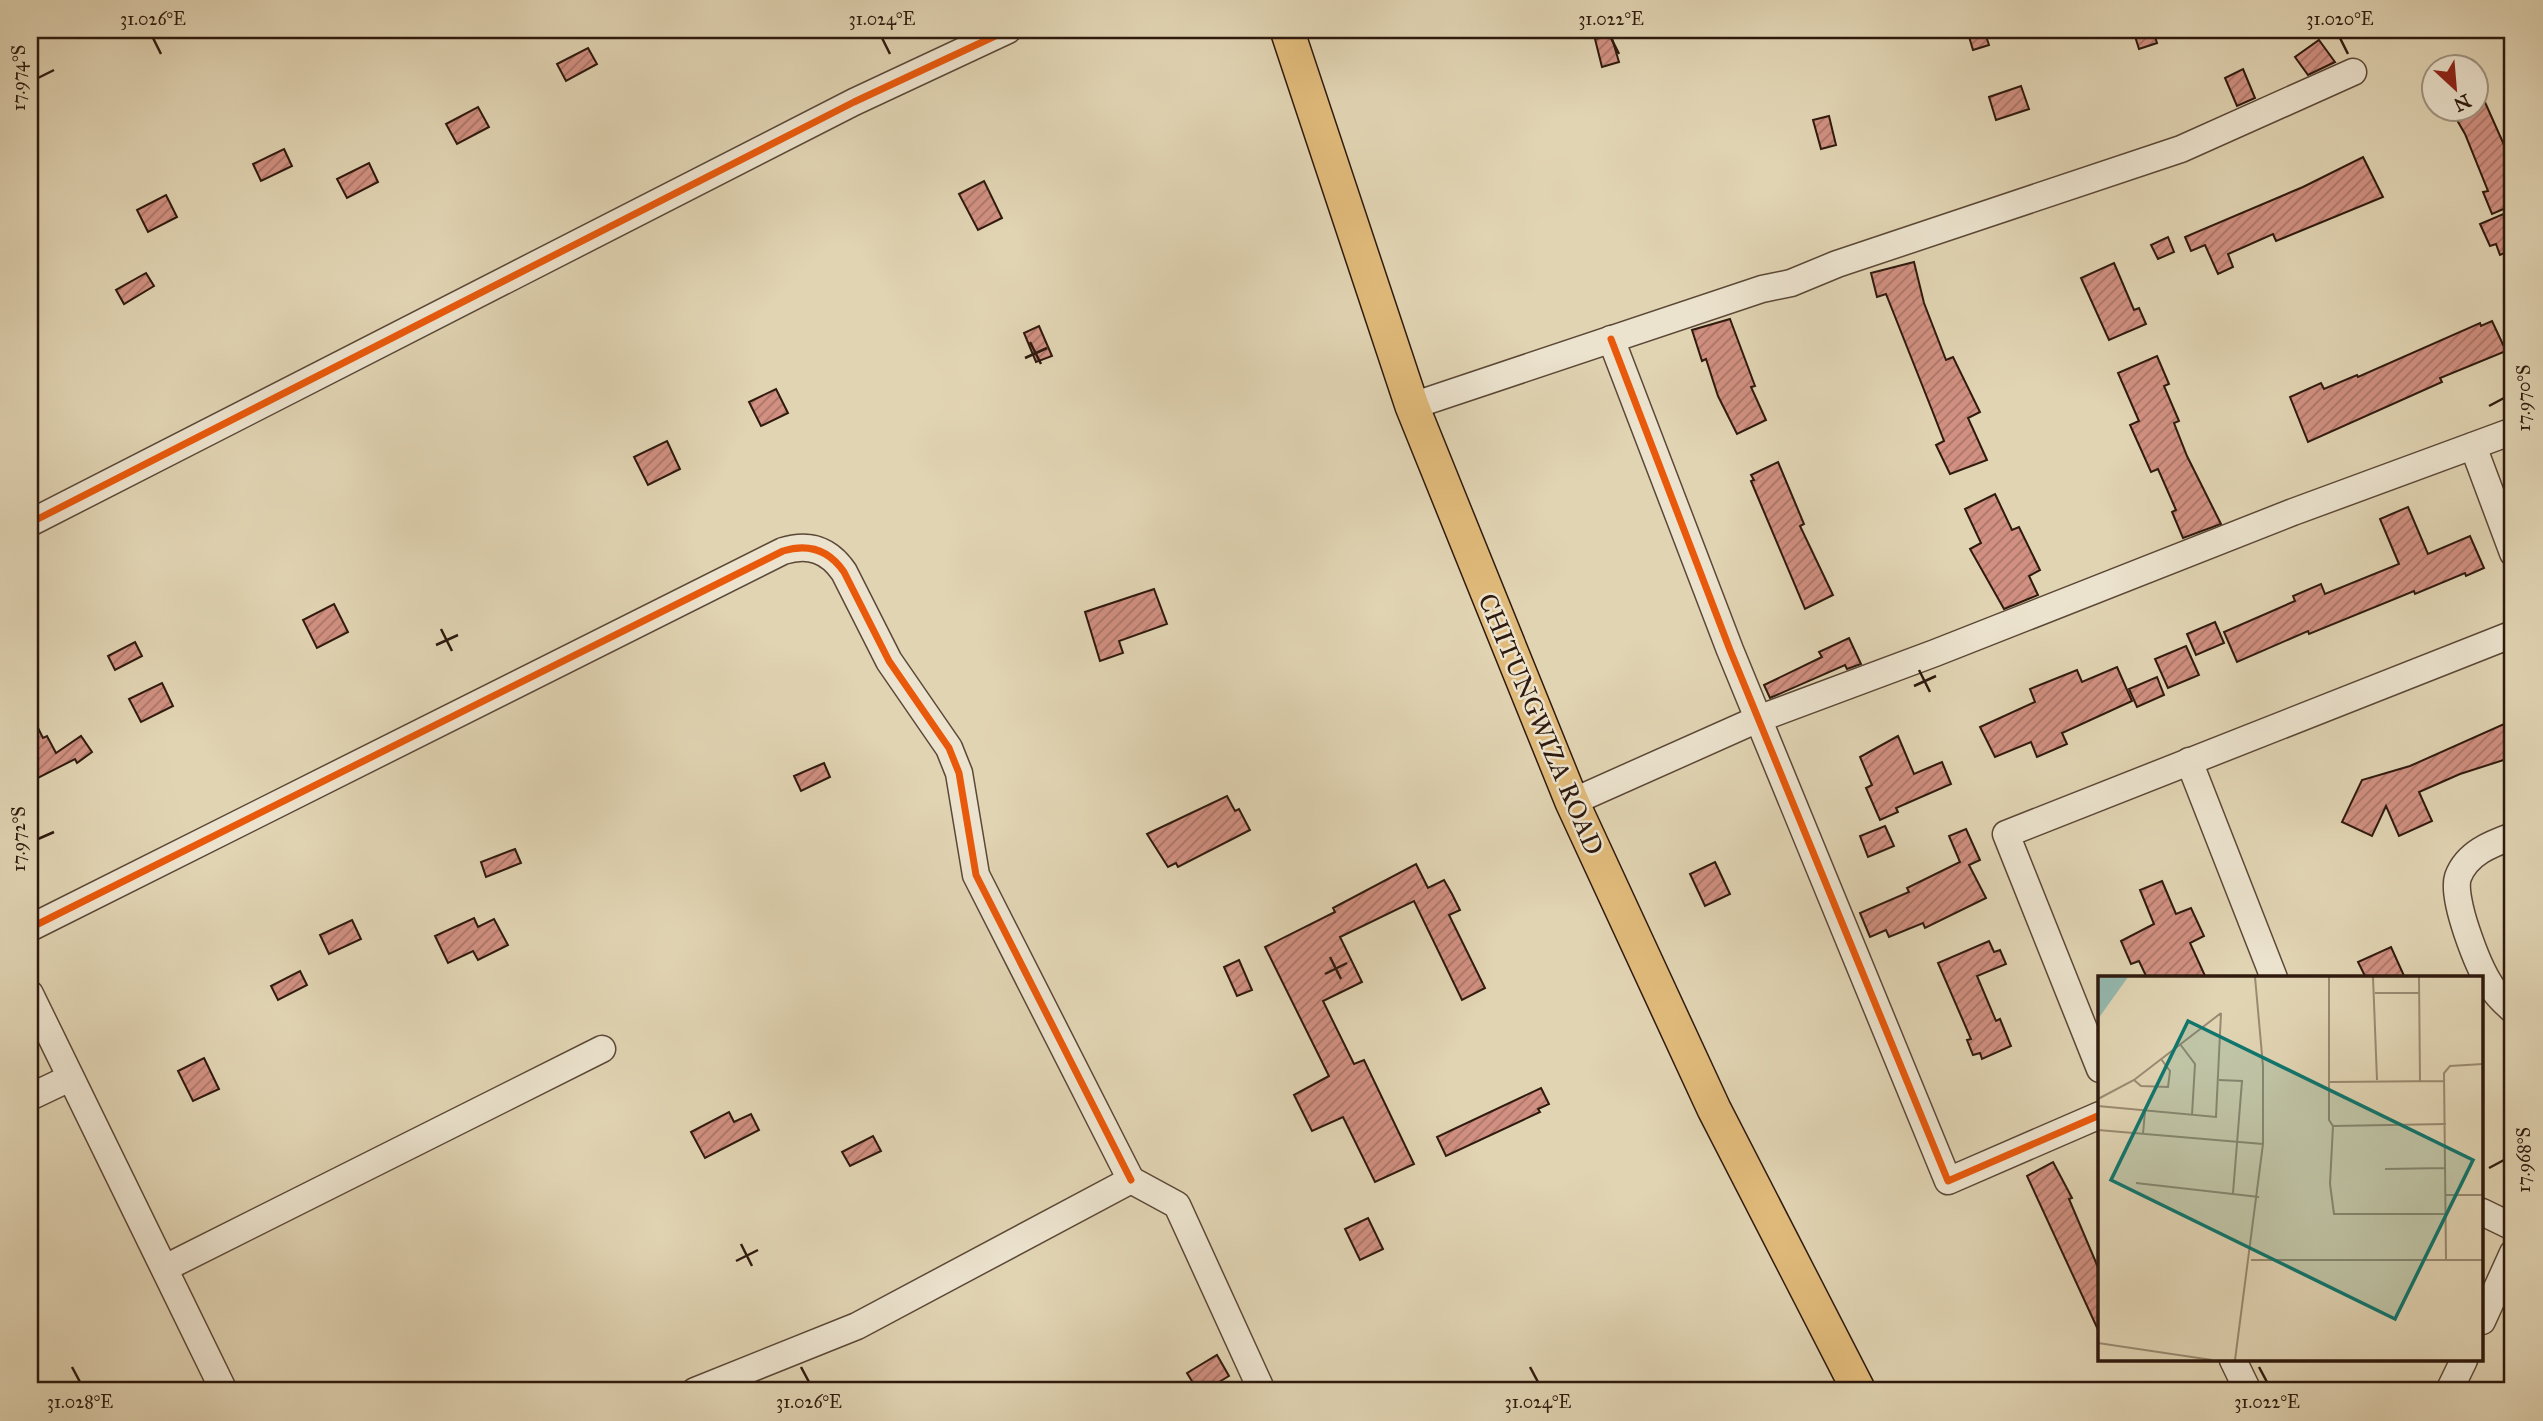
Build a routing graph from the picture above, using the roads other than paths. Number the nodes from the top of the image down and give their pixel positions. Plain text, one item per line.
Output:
1 (1008, 30) edge
2 (1287, 30) edge
3 (2353, 72) dead end
4 (1611, 339) junction
5 (1412, 405) junction
6 (2513, 431) edge
7 (2473, 446) junction
8 (30, 523) edge
9 (2513, 553) edge
10 (2513, 634) edge
11 (1758, 719) junction
12 (2189, 761) junction
13 (1572, 802) junction
14 (2513, 836) edge
15 (30, 929) edge
16 (2273, 976) edge
17 (30, 994) edge
18 (2513, 1010) edge
19 (602, 1049) dead end
20 (2098, 1064) edge
21 (71, 1078) junction
22 (30, 1097) edge
23 (2098, 1116) edge
24 (1131, 1180) junction
25 (2484, 1213) edge
26 (2513, 1227) edge
27 (2513, 1253) edge
28 (165, 1268) junction
29 (2484, 1317) edge
30 (2234, 1362) edge
31 (2463, 1362) edge
32 (224, 1391) edge
33 (695, 1391) edge
34 (1262, 1391) edge
35 (1859, 1391) edge
36 (2248, 1391) edge
37 (2449, 1391) edge

1 - 8 street
2 - 5 main road, CHITUNGWIZA ROAD
3 - 4 street
4 - 5 street
4 - 11 street
5 - 13 main road, CHITUNGWIZA ROAD
6 - 7 street
7 - 9 street
7 - 11 street
10 - 12 street
11 - 13 street
11 - 23 street
12 - 16 street
12 - 20 street
13 - 35 main road, CHITUNGWIZA ROAD
14 - 18 street
15 - 24 street
17 - 21 street
19 - 28 street
21 - 22 street
21 - 28 street
24 - 33 street
24 - 34 street
25 - 26 street
27 - 29 street
28 - 32 street
30 - 36 street
31 - 37 street

